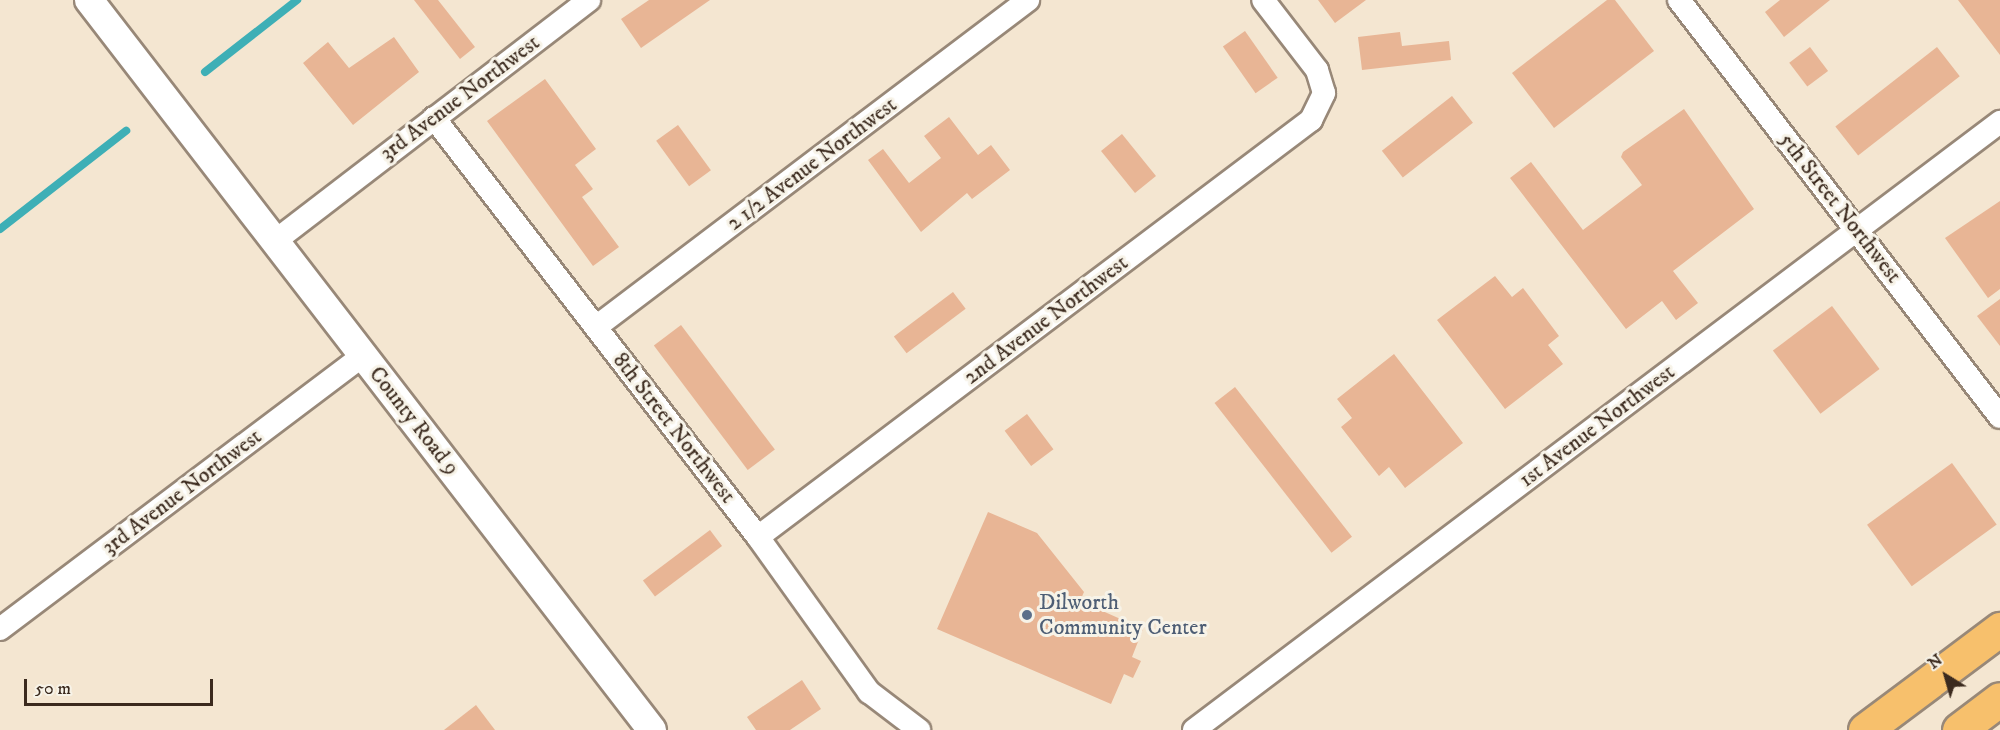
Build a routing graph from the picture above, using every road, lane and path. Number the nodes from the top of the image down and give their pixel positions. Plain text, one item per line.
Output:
1 (89, 0) edge
2 (589, 0) edge
3 (1028, 0) edge
4 (1263, 0) edge
5 (1679, 0) edge
6 (434, 117) junction
7 (2000, 122) edge
8 (1857, 230) junction
9 (275, 240) junction
10 (596, 327) junction
11 (363, 355) junction
12 (2000, 417) edge
13 (758, 537) junction
14 (0, 628) edge
15 (2000, 629) edge
16 (2000, 699) edge
17 (910, 729) edge
18 (652, 730) edge
19 (1194, 730) edge
20 (1865, 730) edge
21 (1959, 730) edge

1 - 9 street, County Road 9
2 - 6 street, 3rd Avenue Northwest
3 - 10 street, 2 1/2 Avenue Northwest
4 - 13 street, 2nd Avenue Northwest
5 - 8 street, 5th Street Northwest
6 - 9 street, 3rd Avenue Northwest
6 - 10 street, 8th Street Northwest
7 - 8 street, 1st Avenue Northwest
8 - 12 street, 5th Street Northwest
8 - 19 street, 1st Avenue Northwest
9 - 11 street, County Road 9
10 - 13 street, 8th Street Northwest
11 - 14 street, 3rd Avenue Northwest
11 - 18 street, County Road 9
13 - 17 street, 8th Street Northwest
15 - 20 main road
16 - 21 main road

